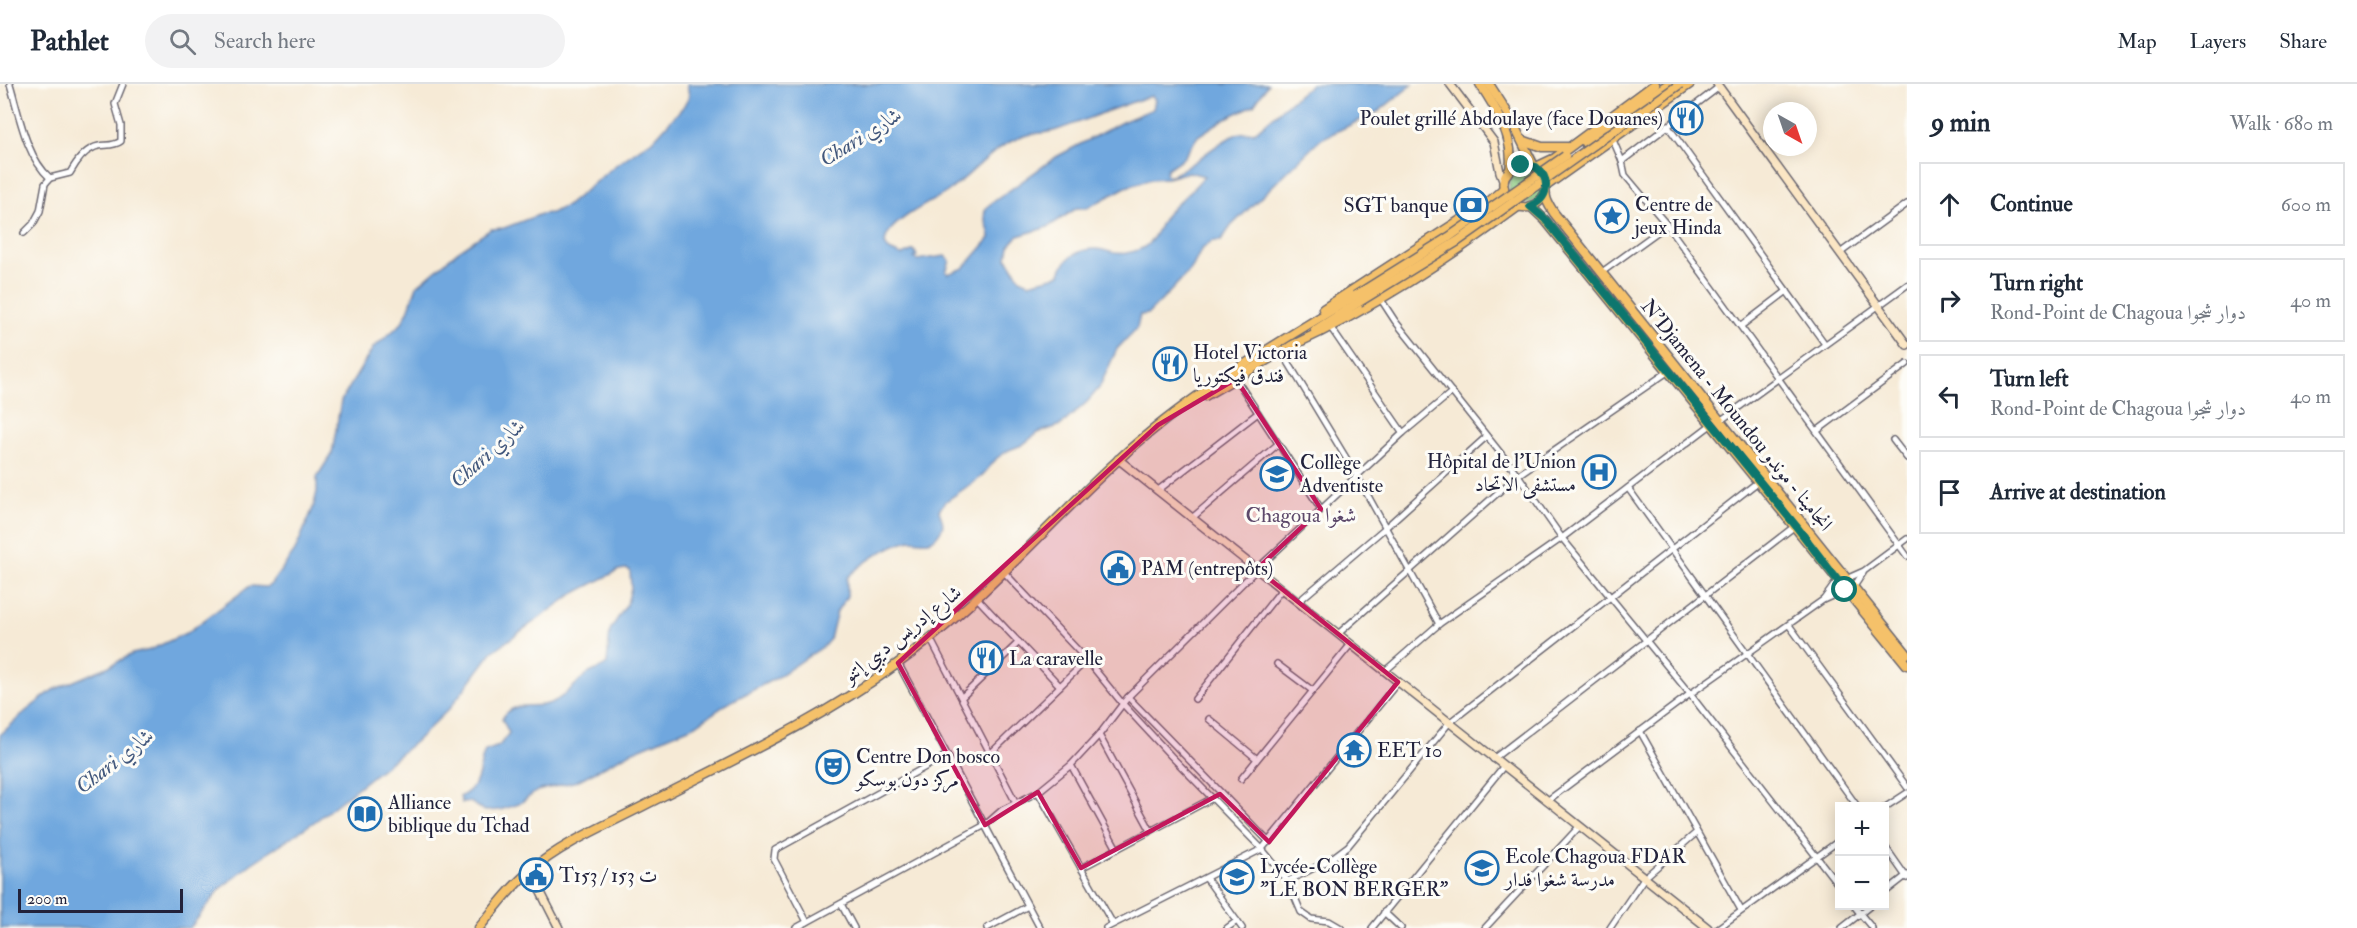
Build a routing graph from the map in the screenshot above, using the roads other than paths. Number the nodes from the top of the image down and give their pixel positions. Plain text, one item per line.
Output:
1 (10, 84) edge
2 (123, 84) edge
3 (1450, 84) edge
4 (1480, 84) edge
5 (1489, 84) edge
6 (1655, 84) edge
7 (1668, 84) edge
8 (1681, 84) edge
9 (1690, 84) edge
10 (1718, 86) edge
11 (1667, 125) junction
12 (1521, 140) junction
13 (1613, 140) junction
14 (1571, 146) junction
15 (1622, 161) junction
16 (1535, 167) junction
17 (1510, 171) junction
18 (50, 178) junction
19 (1504, 185) junction
20 (1545, 190) junction
21 (1907, 204) edge
22 (1519, 206) junction
23 (1530, 206) junction
24 (1666, 225) junction
25 (24, 233) dead end
26 (1840, 253) junction
27 (1602, 272) junction
28 (1907, 285) edge
29 (1787, 291) junction
30 (1380, 298) junction
31 (1357, 299) junction
32 (1878, 305) junction
33 (1741, 326) junction
34 (1331, 328) junction
35 (1286, 338) junction
36 (1826, 344) junction
37 (1907, 345) edge
38 (1291, 346) junction
39 (1282, 352) junction
40 (1907, 364) edge
41 (1669, 371) junction
42 (1236, 379) junction
43 (1778, 379) junction
44 (1452, 392) junction
45 (1191, 403) junction
46 (1258, 413) junction
47 (1716, 422) junction
48 (1817, 431) junction
49 (1402, 433) junction
50 (1486, 437) junction
51 (1893, 440) dead end
52 (1278, 444) junction
53 (1907, 458) edge
54 (1118, 459) junction
55 (1357, 476) junction
56 (1518, 476) junction
57 (1759, 481) junction
58 (1628, 488) junction
59 (1157, 491) junction
60 (1321, 509) junction
61 (1192, 518) junction
62 (1796, 526) junction
63 (1385, 528) junction
64 (1562, 538) junction
65 (1907, 539) edge
66 (1899, 545) junction
67 (1672, 550) junction
68 (1907, 556) edge
69 (1257, 569) junction
70 (1410, 570) junction
71 (1003, 571) junction
72 (1864, 571) junction
73 (1842, 580) junction
74 (1282, 589) junction
75 (1849, 589) junction
76 (1706, 596) junction
77 (976, 597) junction
78 (1611, 597) junction
79 (1823, 600) junction
80 (1298, 602) junction
81 (1439, 624) junction
82 (1789, 625) junction
83 (1338, 634) junction
84 (930, 638) junction
85 (1646, 641) junction
86 (1019, 642) junction
87 (1351, 644) junction
88 (1907, 654) edge
89 (1747, 655) junction
90 (1087, 660) junction
91 (898, 663) junction
92 (1277, 664) dead end
93 (1907, 665) edge
94 (1384, 671) junction
95 (1398, 682) junction
96 (1060, 686) junction
97 (1313, 691) junction
98 (1690, 694) junction
99 (962, 697) junction
100 (1128, 697) junction
101 (1195, 699) dead end
102 (1122, 703) junction
103 (1209, 719) dead end
104 (1449, 723) junction
105 (1640, 731) junction
106 (1100, 735) junction
107 (1178, 750) junction
108 (991, 753) junction
109 (947, 755) junction
110 (1171, 756) junction
111 (1257, 759) junction
112 (1493, 759) junction
113 (1071, 765) junction
114 (1503, 767) junction
115 (1241, 779) dead end
116 (1907, 787) edge
117 (1038, 792) junction
118 (1907, 793) edge
119 (1211, 799) junction
120 (1547, 801) junction
121 (1853, 802) edge
122 (1016, 803) junction
123 (1889, 805) edge
124 (986, 825) junction
125 (1579, 827) junction
126 (1151, 831) junction
127 (1696, 833) junction
128 (1269, 842) junction
129 (1835, 843) edge
130 (1117, 849) junction
131 (1262, 849) junction
132 (1889, 852) edge
133 (1815, 856) junction
134 (1081, 868) junction
135 (530, 871) junction
136 (1907, 876) edge
137 (1206, 878) junction
138 (1644, 878) junction
139 (1288, 881) junction
140 (1835, 882) edge
141 (1889, 889) edge
142 (841, 904) junction
143 (1029, 906) junction
144 (1741, 910) junction
145 (1857, 910) edge
146 (1864, 910) edge
147 (1384, 912) junction
148 (1860, 913) junction
149 (1237, 921) junction
150 (807, 922) junction
151 (1113, 924) junction
152 (479, 928) edge
153 (559, 928) edge
154 (796, 928) edge
155 (854, 928) edge
156 (987, 928) edge
157 (1040, 928) edge
158 (1106, 928) edge
159 (1227, 928) edge
160 (1242, 928) edge
161 (1341, 928) edge
162 (1372, 928) edge
163 (1401, 928) edge
164 (1485, 928) edge
165 (1610, 928) edge
166 (1708, 928) edge
167 (1718, 928) edge
168 (1842, 928) edge
169 (1872, 928) edge

1 - 18 street
2 - 18 street
3 - 19 street
4 - 17 main road
5 - 12 main road
6 - 14 main road
7 - 31 main road, bridge
8 - 31 main road, bridge
9 - 13 main road
10 - 11 street
10 - 26 street
11 - 15 street
11 - 29 street
12 - 14 main road
12 - 16 main road
13 - 15 street
13 - 20 main road
14 - 16 main road
15 - 24 street
16 - 17 main road
16 - 20 main road
17 - 19 main road
18 - 25 street
19 - 22 main road
19 - 35 main road
20 - 23 main road
20 - 27 main road, N'Djamena - Moundou انجامينا - موندو
21 - 26 street
22 - 23 main road
22 - 30 main road
23 - 41 main road, N'Djamena - Moundou انجامينا - موندو
24 - 27 street
24 - 33 street
26 - 32 street
27 - 47 main road, N'Djamena - Moundou انجامينا - موندو
28 - 32 street
29 - 33 street
29 - 36 street
30 - 34 main road
30 - 44 street
31 - 35 main road, شارع إدريس ديبي إتنو
31 - 38 main road, شارع إدريس ديبي إتنو
32 - 36 street
32 - 37 street
33 - 43 street
34 - 38 main road
34 - 49 street
35 - 45 main road, شارع إدريس ديبي إتنو
36 - 43 street
38 - 39 main road, شارع إدريس ديبي إتنو
39 - 42 main road, شارع إدريس ديبي إتنو
39 - 55 street
40 - 48 street
41 - 47 main road, N'Djamena - Moundou انجامينا - موندو
41 - 56 street
42 - 45 main road, شارع إدريس ديبي إتنو
42 - 46 street
43 - 47 street
43 - 48 street
44 - 49 street
44 - 50 street
45 - 54 main road, شارع إدريس ديبي إتنو
46 - 52 street
46 - 59 street
47 - 57 main road, N'Djamena - Moundou انجامينا - موندو
47 - 58 street
47 - 73 main road, N'Djamena - Moundou انجامينا - موندو
48 - 66 street
49 - 55 street
50 - 56 street
50 - 63 street
51 - 53 street
52 - 60 street
52 - 61 street
54 - 59 street
54 - 71 main road, شارع إدريس ديبي إتنو
55 - 60 street
55 - 63 street
56 - 64 street
56 - 70 street
57 - 62 main road, N'Djamena - Moundou انجامينا - موندو
57 - 67 street
58 - 64 street
58 - 67 street
59 - 61 street
60 - 69 street
61 - 69 street
62 - 73 main road, N'Djamena - Moundou انجامينا - موندو
62 - 76 street
63 - 70 street
63 - 80 street
64 - 78 street
64 - 81 street
65 - 66 street
66 - 68 street
66 - 72 street
67 - 76 street
67 - 78 street
69 - 74 street
69 - 100 street
70 - 81 street
70 - 83 street
71 - 77 main road, شارع إدريس ديبي إتنو
71 - 90 street
72 - 73 street
72 - 75 street
73 - 75 main road, N'Djamena - Moundou انجامينا - موندو
73 - 79 street
74 - 80 street
74 - 101 street
75 - 79 street
75 - 88 main road, N'Djamena - Moundou انجامينا - موندو
75 - 93 main road, N'Djamena - Moundou انجامينا - موندو
76 - 85 street
76 - 89 street
77 - 84 main road, شارع إدريس ديبي إتنو
77 - 86 street
78 - 85 street
78 - 104 street
79 - 82 street
80 - 83 street
81 - 94 street
82 - 89 street
82 - 116 street
83 - 87 street
84 - 91 main road, شارع إدريس ديبي إتنو
84 - 99 street
85 - 98 street
85 - 112 street
86 - 96 street
86 - 99 street
87 - 94 street
87 - 97 street
89 - 98 street
89 - 121 street
90 - 96 street
90 - 102 street
91 - 109 street
91 - 135 main road, شارع إدريس ديبي إتنو
92 - 97 street
94 - 95 street
95 - 104 street
95 - 128 street
96 - 108 street
97 - 111 street
98 - 105 street
98 - 133 street
99 - 108 street
100 - 102 street
100 - 107 street
102 - 106 street
102 - 110 street
103 - 111 street
104 - 112 street
104 - 139 street
105 - 120 street
105 - 127 street
106 - 113 street
106 - 126 street
107 - 110 street
107 - 128 street
108 - 122 street
109 - 124 street
109 - 150 street
110 - 119 street
111 - 115 street
112 - 114 street
113 - 117 street
113 - 130 street
114 - 120 street
114 - 147 street
117 - 122 street
117 - 134 street
118 - 123 street
119 - 126 street
119 - 131 street
120 - 125 street
122 - 124 street
124 - 142 street
124 - 143 street
125 - 138 street
125 - 164 street
126 - 130 street
127 - 138 street
127 - 144 street
128 - 131 street
129 - 133 street
130 - 134 street
131 - 137 street
131 - 139 street
132 - 136 street
133 - 140 street
133 - 144 street
134 - 151 street
135 - 152 main road, شارع إدريس ديبي إتنو
135 - 153 street
136 - 141 street
137 - 149 street
137 - 151 street
138 - 165 street
138 - 166 street
139 - 161 street
142 - 150 street
142 - 155 street
143 - 156 street
143 - 157 street
144 - 167 street
145 - 148 street
146 - 148 street
147 - 162 street
147 - 163 street
148 - 168 street
148 - 169 street
149 - 159 street
149 - 160 street
150 - 154 street
151 - 158 street

